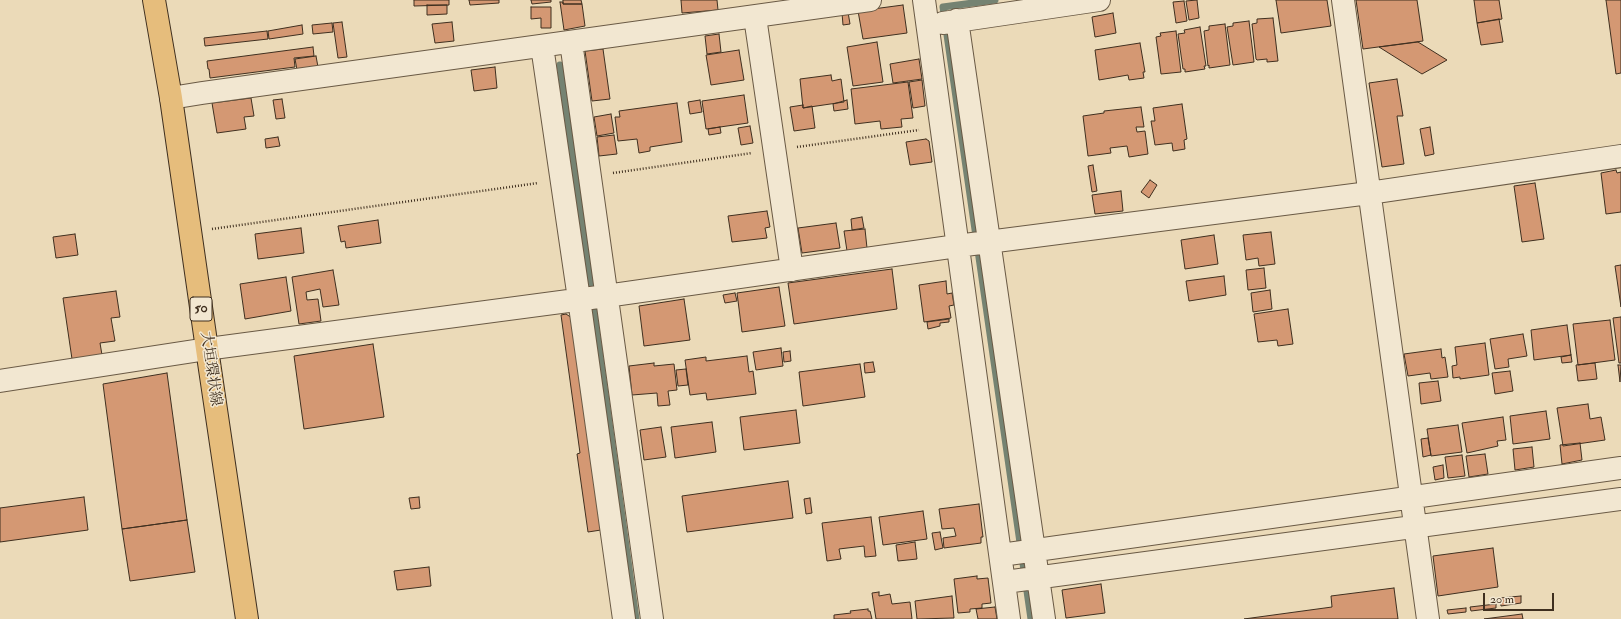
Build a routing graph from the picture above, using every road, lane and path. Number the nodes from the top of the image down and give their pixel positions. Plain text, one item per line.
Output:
1 (154, 0) edge
2 (870, 0) edge
3 (924, 0) edge
4 (1099, 0) edge
5 (1343, 0) edge
6 (755, 17) junction
7 (957, 20) junction
8 (928, 26) junction
9 (571, 42) junction
10 (542, 46) junction
11 (171, 98) junction
12 (1621, 156) edge
13 (1370, 192) junction
14 (988, 242) junction
15 (957, 246) junction
16 (792, 270) junction
17 (606, 296) junction
18 (579, 299) junction
19 (206, 349) junction
20 (0, 381) edge
21 (1621, 468) edge
22 (1411, 496) junction
23 (1621, 499) edge
24 (1415, 527) junction
25 (1033, 550) junction
26 (1001, 555) junction
27 (1038, 577) junction
28 (1005, 582) junction
29 (247, 619) edge
30 (624, 619) edge
31 (652, 619) edge
32 (1010, 619) edge
33 (1044, 619) edge
34 (1428, 619) edge

1 - 11 main road, 大垣環状線 / 50
2 - 6 street
3 - 8 street
4 - 7 street
5 - 13 street
6 - 9 street
6 - 16 street
7 - 8 street
7 - 14 street
8 - 15 street
9 - 10 street
9 - 17 street
10 - 11 street
10 - 18 street
11 - 19 main road, 大垣環状線 / 50
12 - 13 street
13 - 14 street
13 - 22 street
14 - 15 street
14 - 25 street
15 - 16 street
15 - 26 street
16 - 17 street
17 - 18 street
17 - 31 street
18 - 19 street
18 - 30 street
19 - 20 street
19 - 29 main road, 大垣環状線 / 50
21 - 22 street
22 - 24 street
22 - 25 street
23 - 24 street
24 - 27 street
24 - 34 street
25 - 26 street
25 - 27 street
26 - 28 street
27 - 28 street
27 - 33 street
28 - 32 street

